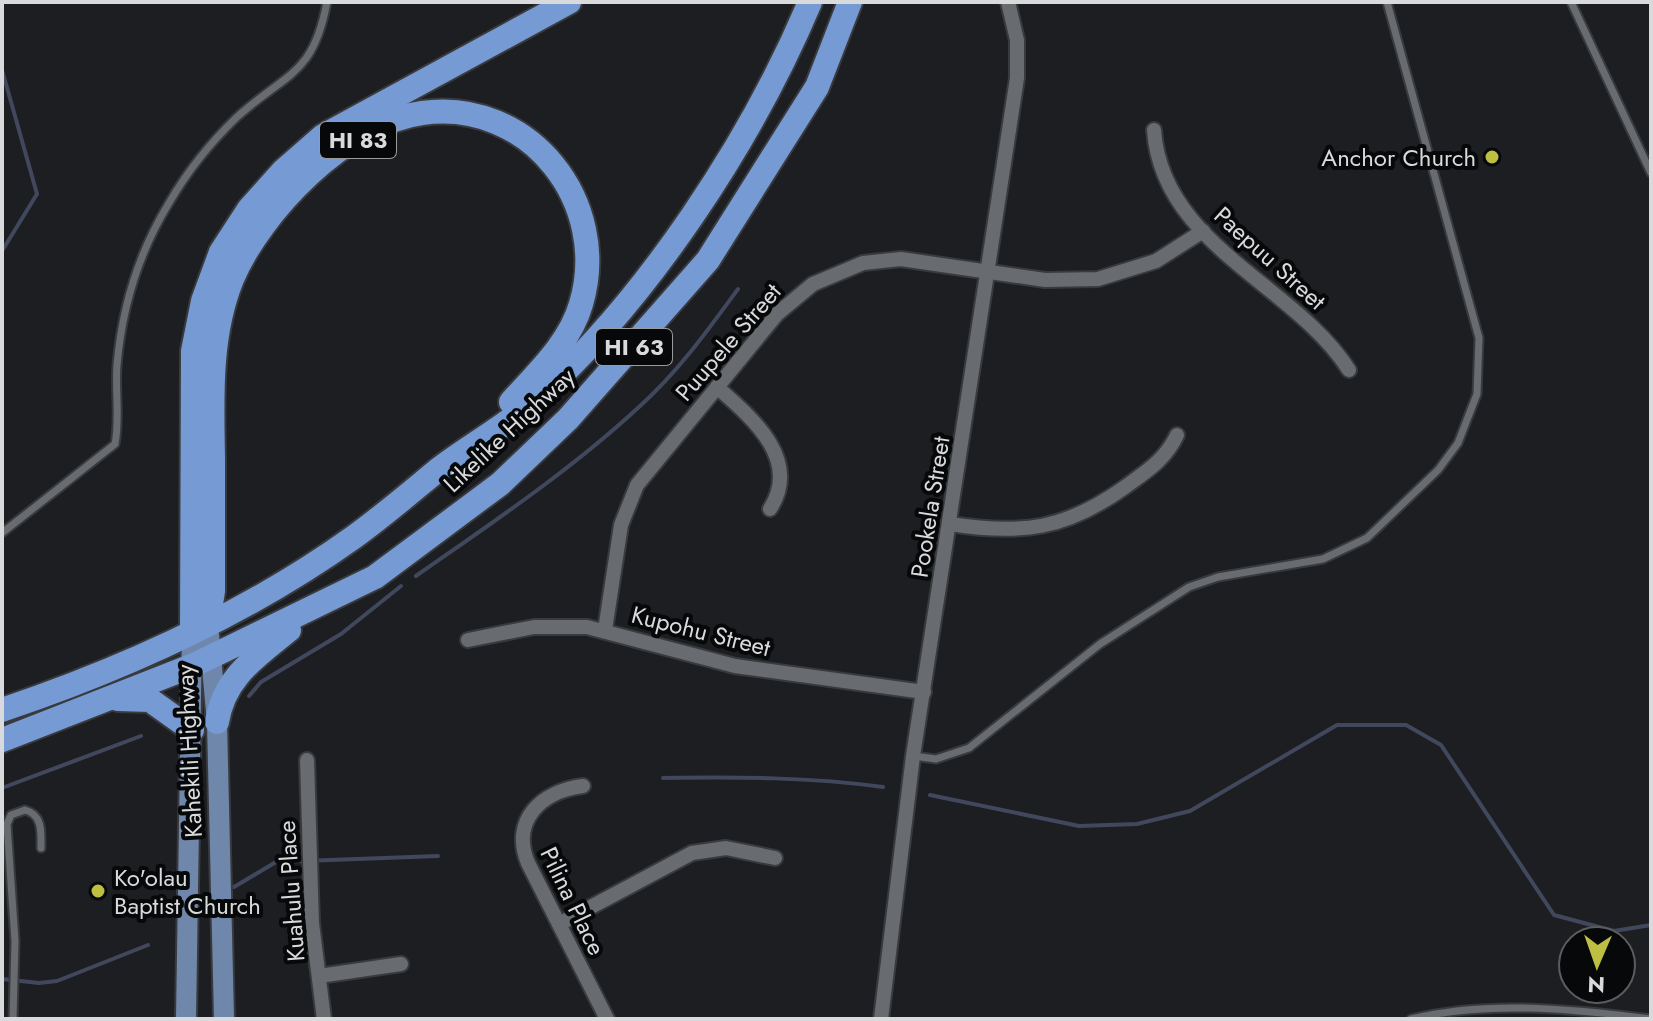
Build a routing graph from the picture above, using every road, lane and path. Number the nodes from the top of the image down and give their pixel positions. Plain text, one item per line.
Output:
1 (327, 2) edge
2 (569, 2) edge
3 (810, 2) edge
4 (850, 2) edge
5 (1008, 2) edge
6 (1387, 2) edge
7 (1571, 2) edge
8 (1154, 130) dead end
9 (1651, 173) edge
10 (1203, 231) junction
11 (988, 271) junction
12 (1349, 370) dead end
13 (717, 387) junction
14 (1177, 435) dead end
15 (477, 442) junction
16 (770, 509) dead end
17 (950, 524) junction
18 (2, 533) edge
19 (319, 605) junction
20 (200, 628) junction
21 (605, 630) junction
22 (468, 640) dead end
23 (202, 661) junction
24 (924, 692) junction
25 (103, 701) junction
26 (2, 710) edge
27 (217, 722) junction
28 (192, 730) junction
29 (2, 740) edge
30 (913, 756) junction
31 (307, 760) dead end
32 (583, 786) dead end
33 (41, 848) dead end
34 (775, 858) dead end
35 (559, 924) junction
36 (401, 964) dead end
37 (319, 976) junction
38 (1512, 1014) edge
39 (13, 1019) edge
40 (186, 1019) edge
41 (224, 1019) edge
42 (324, 1019) edge
43 (607, 1019) edge
44 (881, 1019) edge
45 (1411, 1019) edge
46 (1651, 1019) edge

1 - 18 lane
2 - 20 highway
3 - 15 highway, Likelike Highway / HI 63
4 - 19 highway, Likelike Highway / HI 63
5 - 11 street, Pookela Street
6 - 30 lane
7 - 9 lane
8 - 10 street, Paepuu Street
10 - 11 street, Puupele Street
10 - 12 street, Paepuu Street
11 - 13 street, Puupele Street
11 - 17 street, Pookela Street
13 - 16 street
13 - 21 street, Puupele Street
14 - 17 street
15 - 20 highway, Likelike Highway / HI 63
15 - 20 highway, HI 83
17 - 24 street, Pookela Street
19 - 23 highway, Likelike Highway / HI 63
19 - 27 highway
20 - 23 main road, Kahekili Highway / HI 83
20 - 26 highway, Likelike Highway / HI 63
21 - 22 street, Kupohu Street
21 - 24 street, Kupohu Street
23 - 25 highway, Likelike Highway / HI 63
23 - 27 main road, Kahekili Highway / HI 83
23 - 28 main road, Kahekili Highway
24 - 30 street, Pookela Street
25 - 28 highway
25 - 29 highway, Likelike Highway / HI 63
27 - 41 main road, Kahekili Highway / HI 83
28 - 40 main road, Kahekili Highway
30 - 44 street, Pookela Street
31 - 37 street, Kuahulu Place
32 - 35 street, Pilina Place
33 - 39 lane
34 - 35 street
35 - 43 street, Pilina Place
36 - 37 street
37 - 42 street, Kuahulu Place
38 - 45 lane
38 - 46 lane

